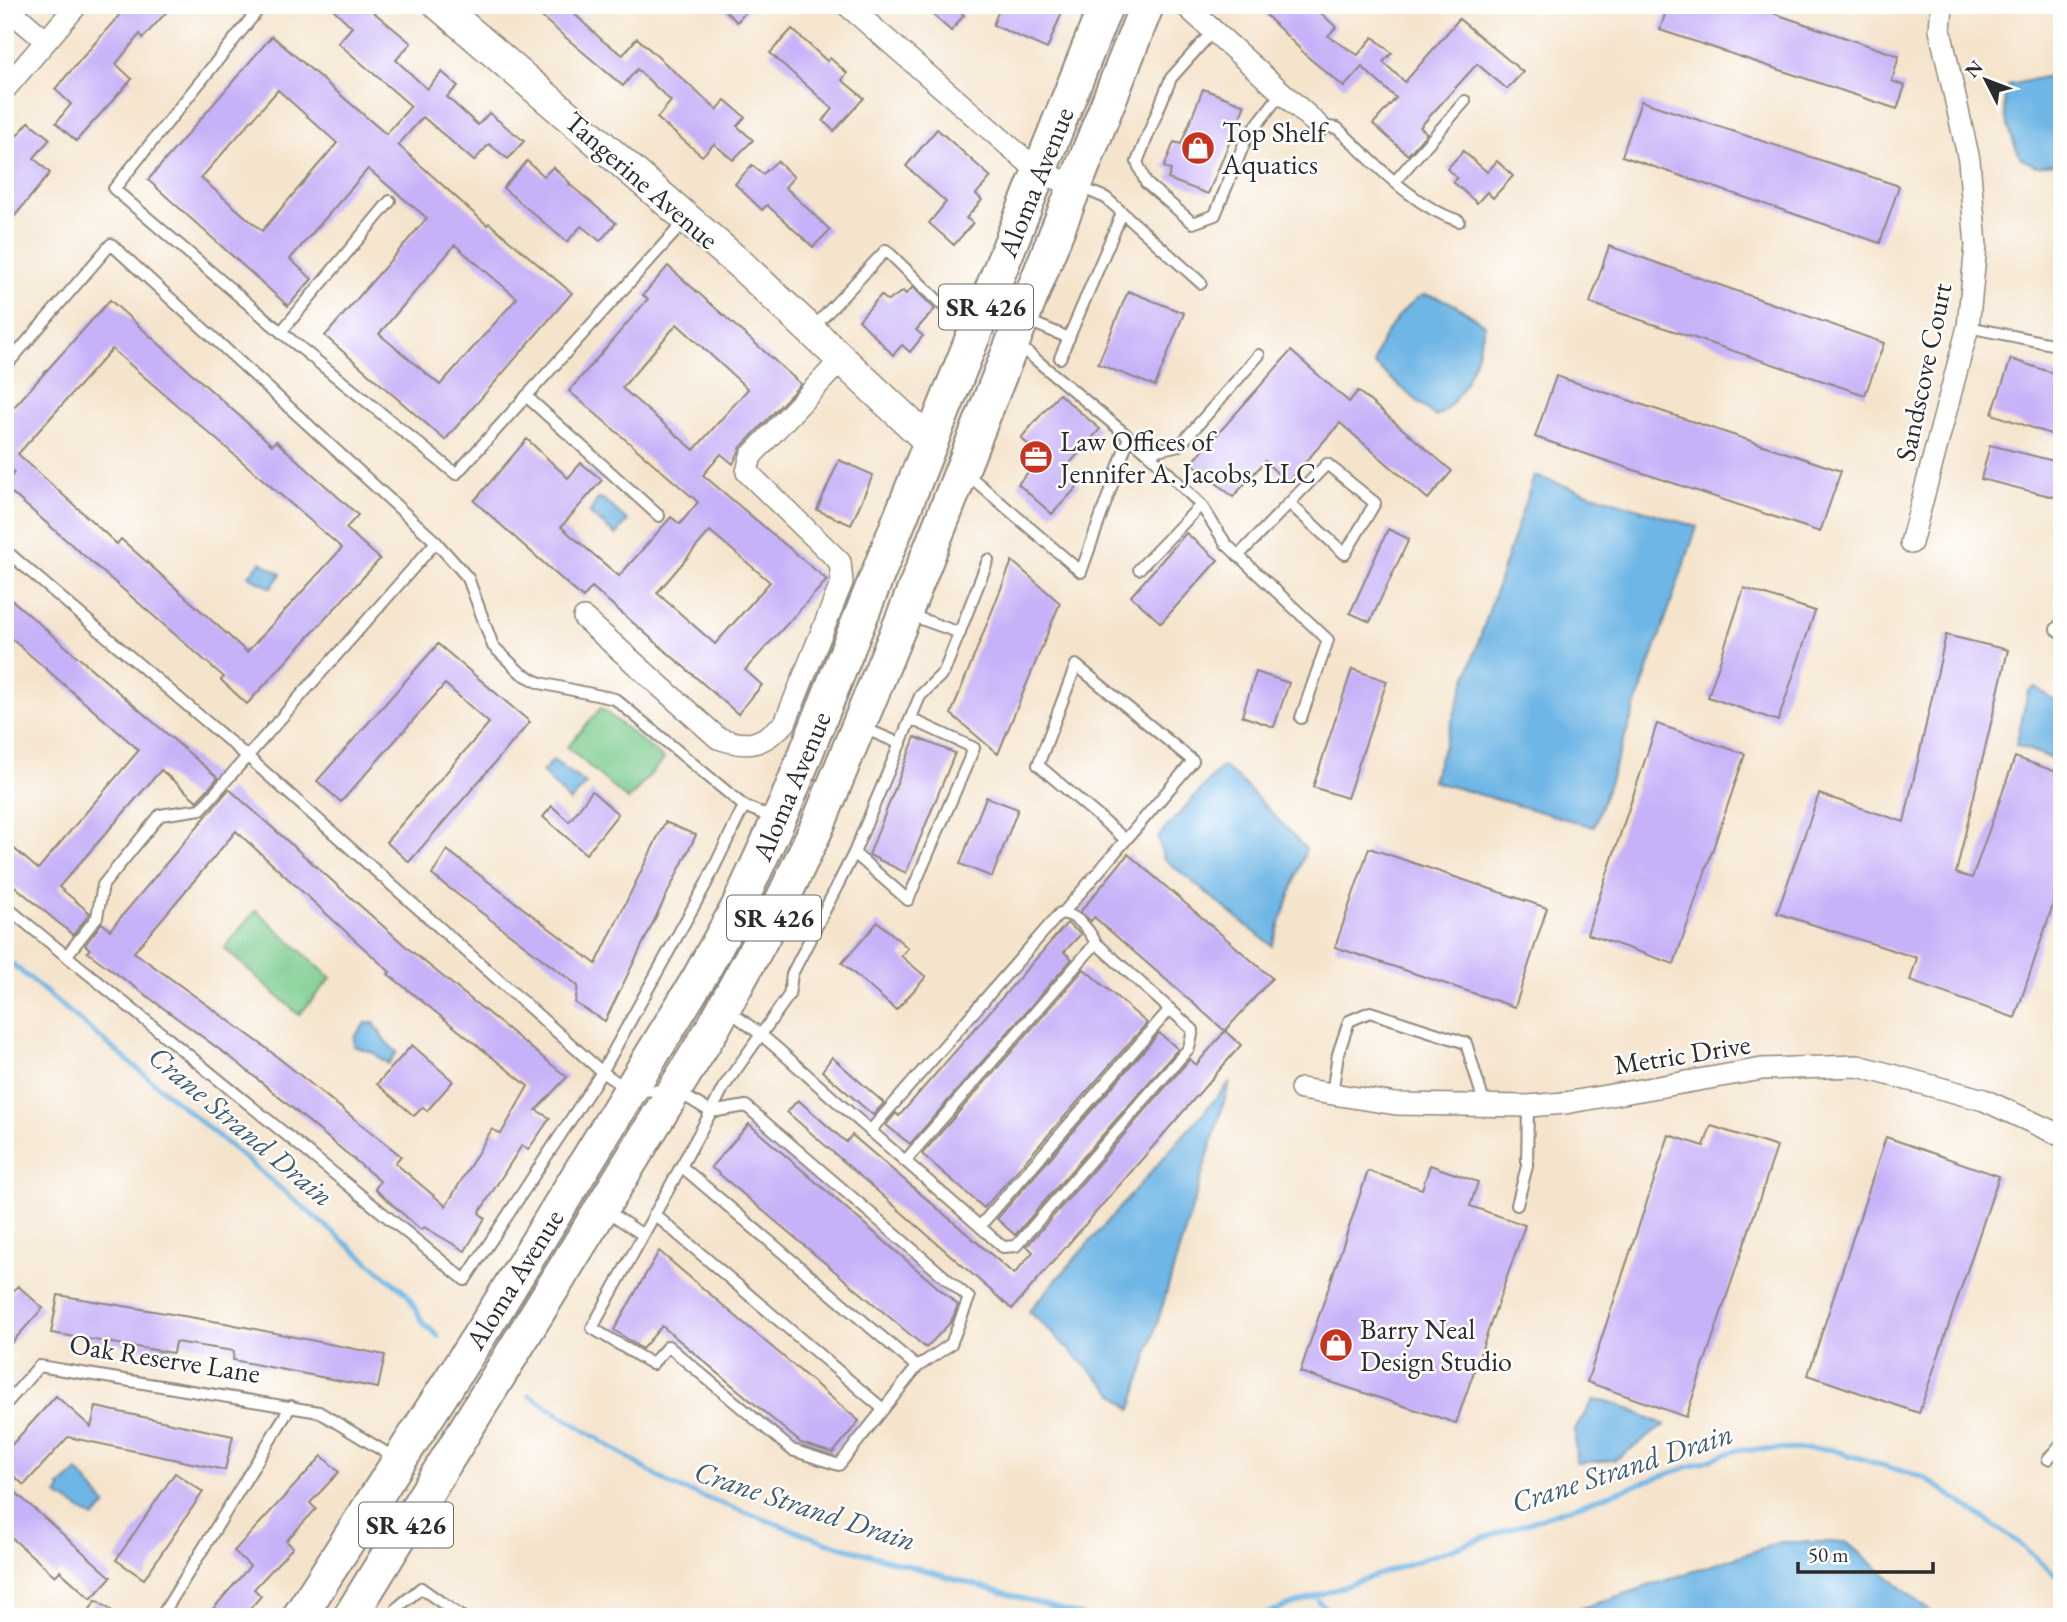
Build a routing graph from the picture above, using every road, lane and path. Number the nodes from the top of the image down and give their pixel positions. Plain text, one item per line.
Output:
1 (77, 5) edge
2 (439, 5) edge
3 (848, 5) edge
4 (1106, 5) edge
5 (1147, 5) edge
6 (1185, 5) edge
7 (1941, 5) edge
8 (5, 6) edge
9 (258, 10) dead end
10 (1213, 31) junction
11 (46, 41) junction
12 (5, 89) edge
13 (1282, 92) junction
14 (1465, 101) dead end
15 (1319, 126) joint
16 (1040, 172) junction
17 (1396, 180) junction
18 (1075, 185) junction
19 (390, 201) dead end
20 (1122, 213) junction
21 (687, 219) junction
22 (1459, 221) dead end
23 (1201, 283) dead end
24 (1968, 327) junction
25 (1017, 329) junction
26 (810, 331) junction
27 (281, 332) junction
28 (974, 336) junction
29 (1069, 338) junction
30 (2062, 346) edge
31 (1259, 355) dead end
32 (1060, 358) dead end
33 (840, 361) junction
34 (5, 367) edge
35 (526, 396) junction
36 (1129, 437) junction
37 (932, 444) junction
38 (1147, 453) junction
39 (961, 469) junction
40 (1289, 503) junction
41 (1201, 505) junction
42 (659, 516) dead end
43 (436, 542) junction
44 (1911, 542) dead end
45 (5, 550) edge
46 (1238, 556) junction
47 (988, 560) dead end
48 (1139, 569) dead end
49 (905, 613) junction
50 (584, 618) dead end
51 (2062, 622) edge
52 (960, 633) junction
53 (2062, 634) edge
54 (845, 657) junction
55 (1301, 718) dead end
56 (911, 719) junction
57 (858, 726) junction
58 (901, 744) junction
59 (249, 758) junction
60 (744, 806) junction
61 (779, 820) junction
62 (1126, 840) junction
63 (854, 853) junction
64 (780, 905) junction
65 (5, 906) edge
66 (1063, 913) junction
67 (818, 924) junction
68 (1096, 943) junction
69 (67, 955) junction
70 (724, 1009) junction
71 (1170, 1009) junction
72 (762, 1033) junction
73 (602, 1072) junction
74 (1301, 1089) dead end
75 (675, 1090) junction
76 (630, 1091) junction
77 (1332, 1094) junction
78 (1485, 1106) junction
79 (1528, 1106) junction
80 (711, 1112) junction
81 (870, 1131) junction
82 (2062, 1136) edge
83 (905, 1161) junction
84 (681, 1166) junction
85 (1517, 1205) dead end
86 (602, 1208) junction
87 (654, 1214) junction
88 (980, 1226) junction
89 (643, 1235) junction
90 (917, 1367) junction
91 (5, 1405) edge
92 (291, 1406) junction
93 (883, 1409) junction
94 (2062, 1443) edge
95 (398, 1459) junction
96 (2048, 1459) dead end
97 (438, 1474) junction
98 (161, 1617) edge
99 (299, 1617) edge
100 (350, 1617) edge
101 (393, 1617) edge
102 (462, 1617) edge

1 - 11 street
2 - 21 street, Tangerine Avenue
3 - 16 street
4 - 16 main road, Aloma Avenue / SR 426
5 - 18 main road, Aloma Avenue / SR 426
6 - 10 street
7 - 24 street, Sandscove Court
8 - 11 street
9 - 27 lane
10 - 13 street
10 - 13 lane
11 - 12 street
13 - 15 street
14 - 17 lane
15 - 17 lane
16 - 18 street
16 - 28 main road, Aloma Avenue / SR 426
17 - 22 lane
18 - 20 lane
18 - 25 main road, Aloma Avenue / SR 426
19 - 27 lane
20 - 23 lane
20 - 29 lane
21 - 26 street, Tangerine Avenue
21 - 35 lane
24 - 30 lane
24 - 44 street, Sandscove Court
25 - 29 lane
25 - 36 lane
25 - 39 main road, Aloma Avenue / SR 426
26 - 28 lane
26 - 33 street, Tangerine Avenue
27 - 35 lane
28 - 37 main road, Aloma Avenue / SR 426
29 - 32 lane
31 - 38 lane
33 - 37 street, Tangerine Avenue
33 - 50 street
34 - 43 lane
35 - 42 lane
36 - 38 lane
36 - 39 lane
37 - 49 main road
37 - 54 main road, Aloma Avenue / SR 426
38 - 41 lane
39 - 49 main road, Aloma Avenue / SR 426
40 - 40 lane
40 - 46 lane
41 - 46 lane
41 - 48 lane
43 - 59 lane
43 - 60 lane
45 - 59 lane
46 - 55 lane
47 - 52 lane
49 - 52 lane
49 - 57 main road, Aloma Avenue / SR 426
51 - 53 lane
52 - 56 lane
54 - 57 main road
54 - 61 main road, Aloma Avenue / SR 426
56 - 58 lane
56 - 63 lane
57 - 58 lane
57 - 64 main road, Aloma Avenue / SR 426
58 - 63 lane
59 - 69 lane
59 - 73 lane
60 - 61 lane
60 - 73 lane
61 - 76 main road, Aloma Avenue / SR 426
62 - 62 lane
62 - 66 lane
63 - 67 lane
64 - 67 lane
64 - 70 main road, Aloma Avenue / SR 426
65 - 69 lane
66 - 68 lane
66 - 81 lane
67 - 72 lane
68 - 71 lane
68 - 83 lane
69 - 73 lane
70 - 72 lane
70 - 75 main road, Aloma Avenue / SR 426
71 - 88 lane
71 - 88 lane
72 - 80 lane
72 - 81 lane
73 - 76 lane
74 - 77 street, Metric Drive
75 - 76 lane
75 - 80 lane
75 - 86 main road, Aloma Avenue / SR 426
76 - 95 main road, Aloma Avenue / SR 426
77 - 78 street, Metric Drive
77 - 78 lane
78 - 79 street, Metric Drive
79 - 82 street, Metric Drive
79 - 85 lane
80 - 84 lane
80 - 90 lane
81 - 83 lane
83 - 88 lane
84 - 87 lane
84 - 90 lane
86 - 89 lane
86 - 97 main road, Aloma Avenue / SR 426
87 - 89 lane
87 - 93 lane
89 - 93 lane
90 - 93 lane
91 - 92 lane, Oak Reserve Lane
92 - 95 lane, Oak Reserve Lane
92 - 98 lane, Oak Reserve Lane
94 - 96 lane
95 - 97 street, Oak Reserve Lane
95 - 99 main road, Aloma Avenue / SR 426
97 - 100 main road, Aloma Avenue / SR 426
101 - 102 lane

